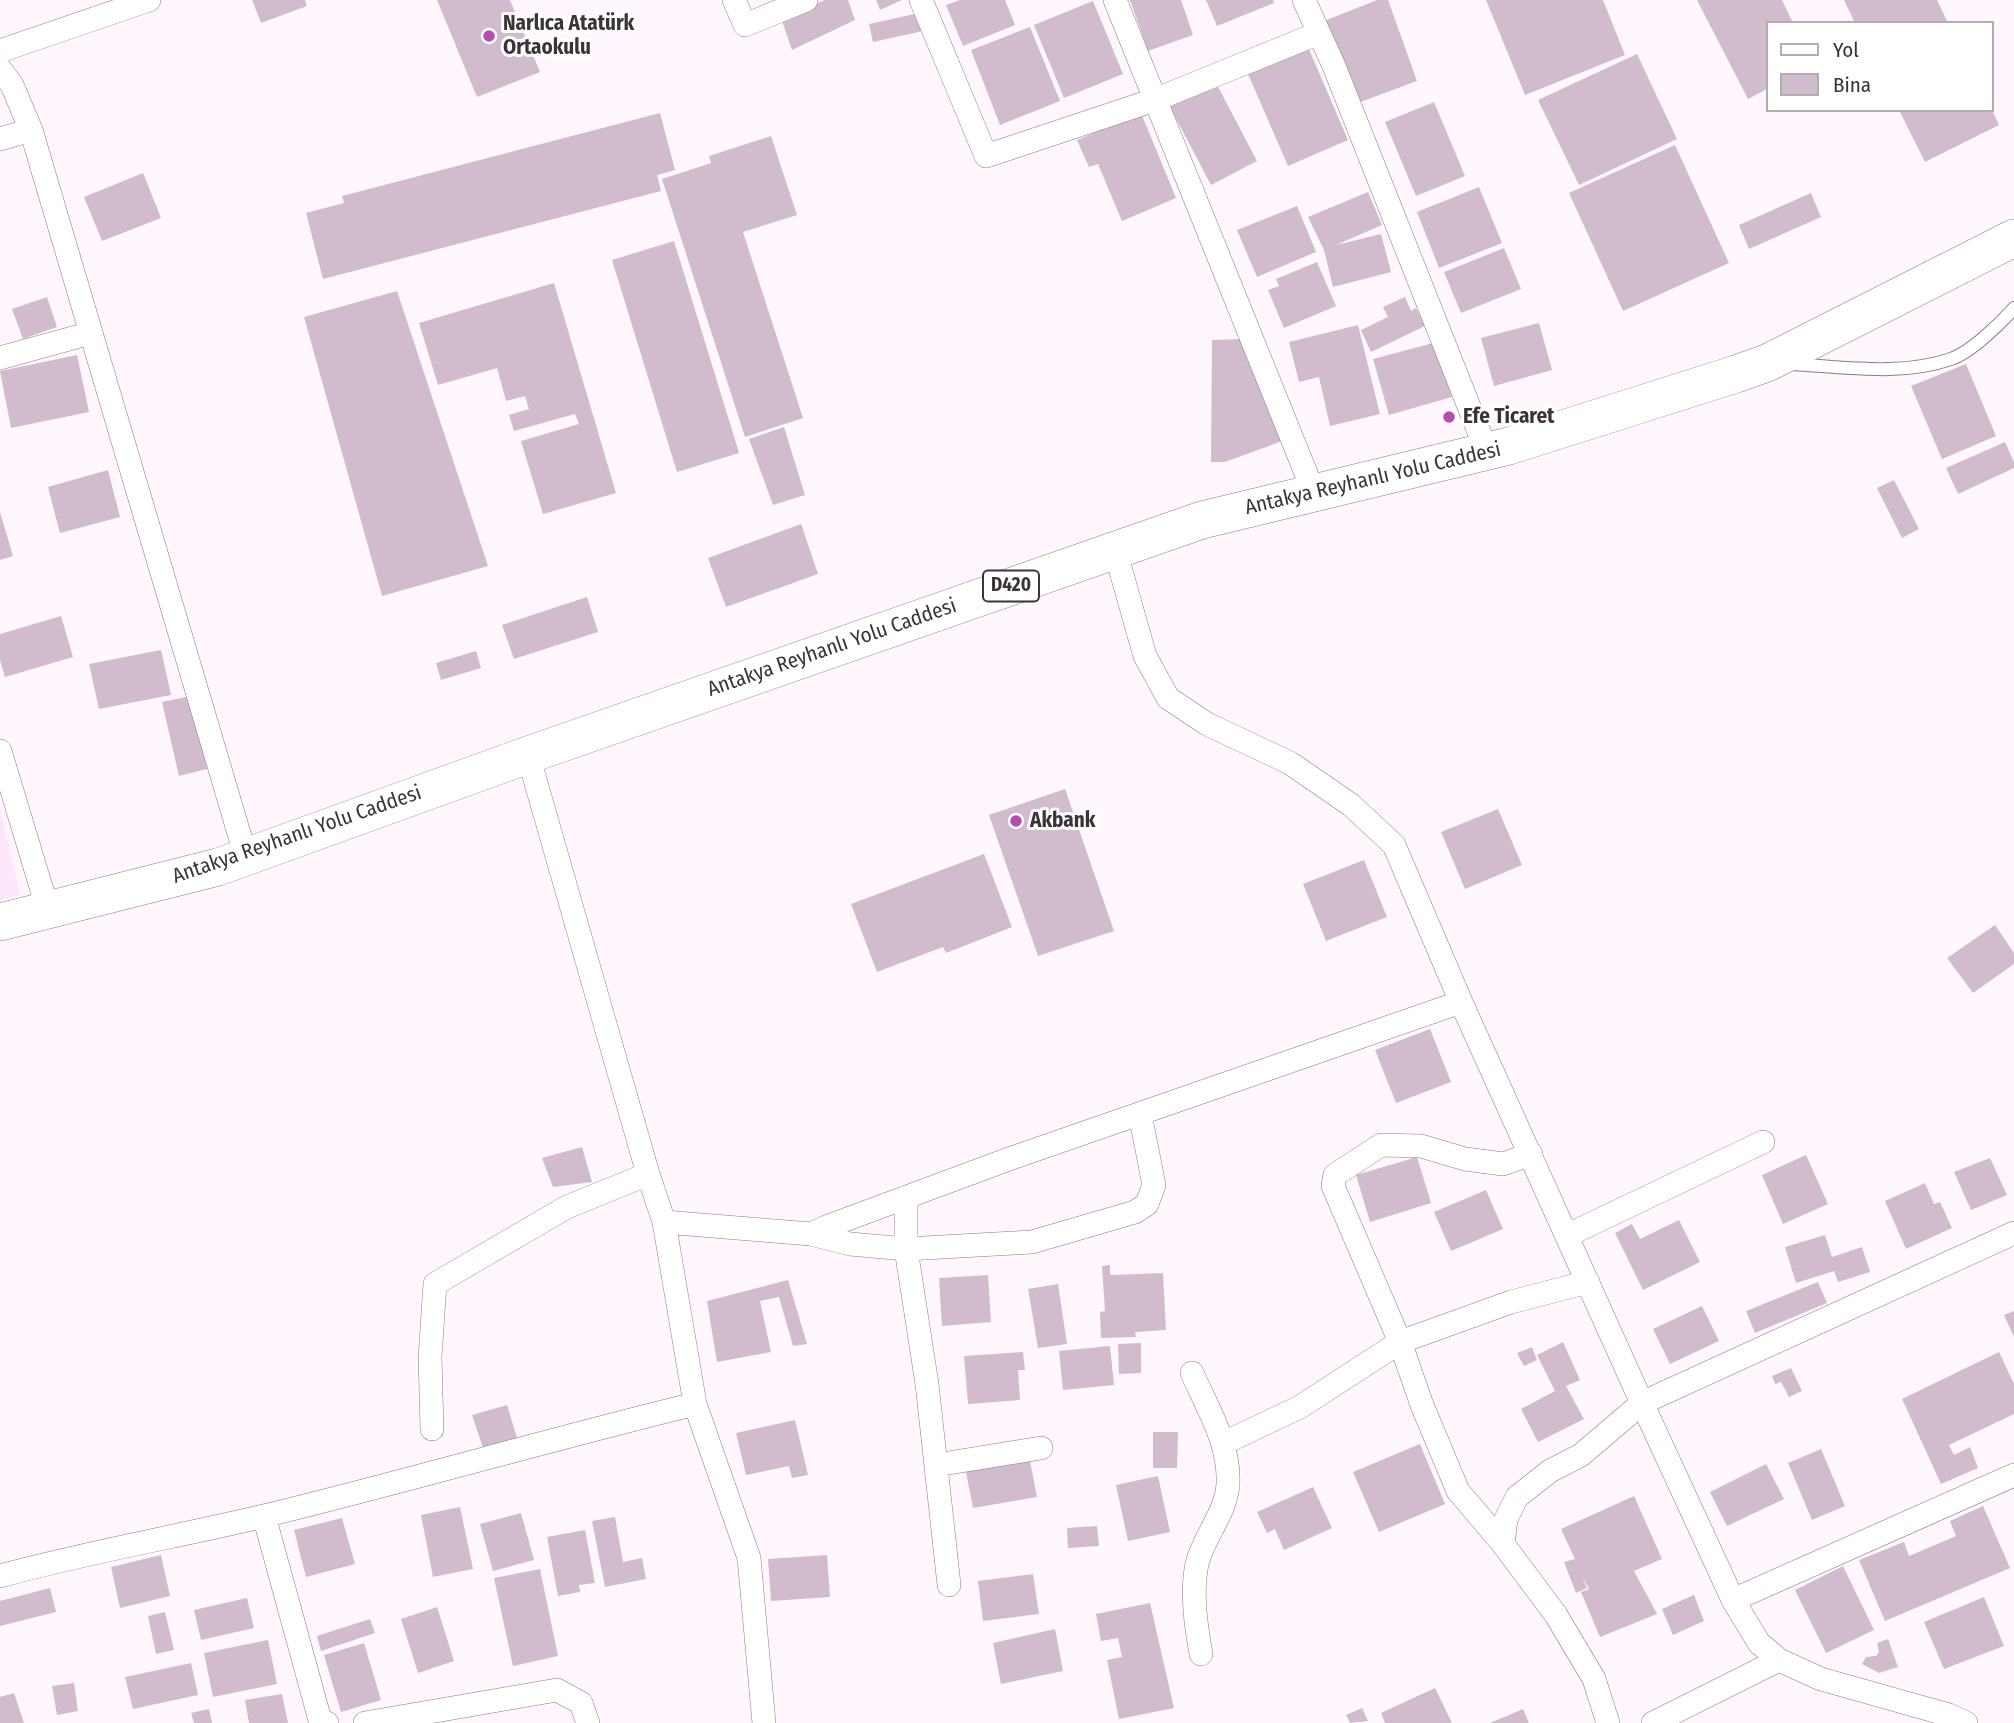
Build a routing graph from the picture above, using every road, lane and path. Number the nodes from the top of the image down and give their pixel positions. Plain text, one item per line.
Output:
1 (149, 0) edge
2 (734, 0) edge
3 (806, 0) edge
4 (920, 0) edge
5 (1115, 0) edge
6 (1304, 0) edge
7 (1319, 33) junction
8 (0, 51) edge
9 (0, 69) edge
10 (1157, 99) junction
11 (31, 130) junction
12 (0, 139) edge
13 (2014, 238) edge
14 (2014, 308) edge
15 (91, 333) junction
16 (0, 358) edge
17 (1767, 362) junction
18 (1487, 452) junction
19 (1314, 493) junction
20 (1115, 550) junction
21 (0, 751) edge
22 (528, 755) junction
23 (246, 857) junction
24 (48, 910) junction
25 (0, 922) edge
26 (1461, 1002) junction
27 (1140, 1114) junction
28 (1763, 1142) dead end
29 (1531, 1154) junction
30 (648, 1174) junction
31 (906, 1197) junction
32 (664, 1222) junction
33 (2014, 1233) edge
34 (811, 1234) junction
35 (1568, 1235) junction
36 (906, 1249) junction
37 (1588, 1282) junction
38 (1400, 1342) junction
39 (1192, 1373) dead end
40 (1642, 1402) junction
41 (695, 1404) junction
42 (432, 1429) dead end
43 (1224, 1443) junction
44 (1041, 1448) dead end
45 (936, 1465) junction
46 (2014, 1475) edge
47 (264, 1516) junction
48 (1503, 1544) junction
49 (0, 1576) edge
50 (949, 1585) dead end
51 (1733, 1600) junction
52 (1201, 1654) dead end
53 (1779, 1660) junction
54 (327, 1723) edge
55 (365, 1723) edge
56 (588, 1723) edge
57 (764, 1723) edge
58 (1608, 1723) edge
59 (1653, 1723) edge
60 (1966, 1723) edge

1 - 8 street
2 - 3 street
4 - 10 street
5 - 10 street
6 - 7 street
7 - 10 street
7 - 18 street
9 - 11 street
10 - 19 street
11 - 12 street
11 - 15 street
13 - 17 main road, Antakya Reyhanlı Yolu Caddesi / D420
14 - 17 lane
15 - 16 street
15 - 23 street
17 - 18 main road, Antakya Reyhanlı Yolu Caddesi / D420
18 - 19 main road, Antakya Reyhanlı Yolu Caddesi / D420
19 - 20 main road, Antakya Reyhanlı Yolu Caddesi / D420
20 - 22 main road, Antakya Reyhanlı Yolu Caddesi / D420
20 - 26 street
21 - 24 street
22 - 23 main road, Antakya Reyhanlı Yolu Caddesi / D420
22 - 30 street
23 - 24 main road, Antakya Reyhanlı Yolu Caddesi / D420
24 - 25 main road, Antakya Reyhanlı Yolu Caddesi / D420
26 - 27 street
26 - 29 street
27 - 31 street
27 - 36 street
28 - 35 street
29 - 35 street
29 - 38 street
30 - 32 street
30 - 42 street
31 - 34 street
31 - 36 street
32 - 34 street
32 - 41 street
33 - 40 street
34 - 36 street
35 - 37 street
36 - 45 street
37 - 38 street
37 - 40 street
38 - 43 street
38 - 48 street
39 - 43 street
40 - 48 street
40 - 51 street
41 - 47 street
41 - 57 street
43 - 52 street
44 - 45 street
45 - 50 street
46 - 51 street
47 - 49 street
47 - 54 street
48 - 58 street
51 - 53 street
53 - 59 street
53 - 60 street
55 - 56 street

